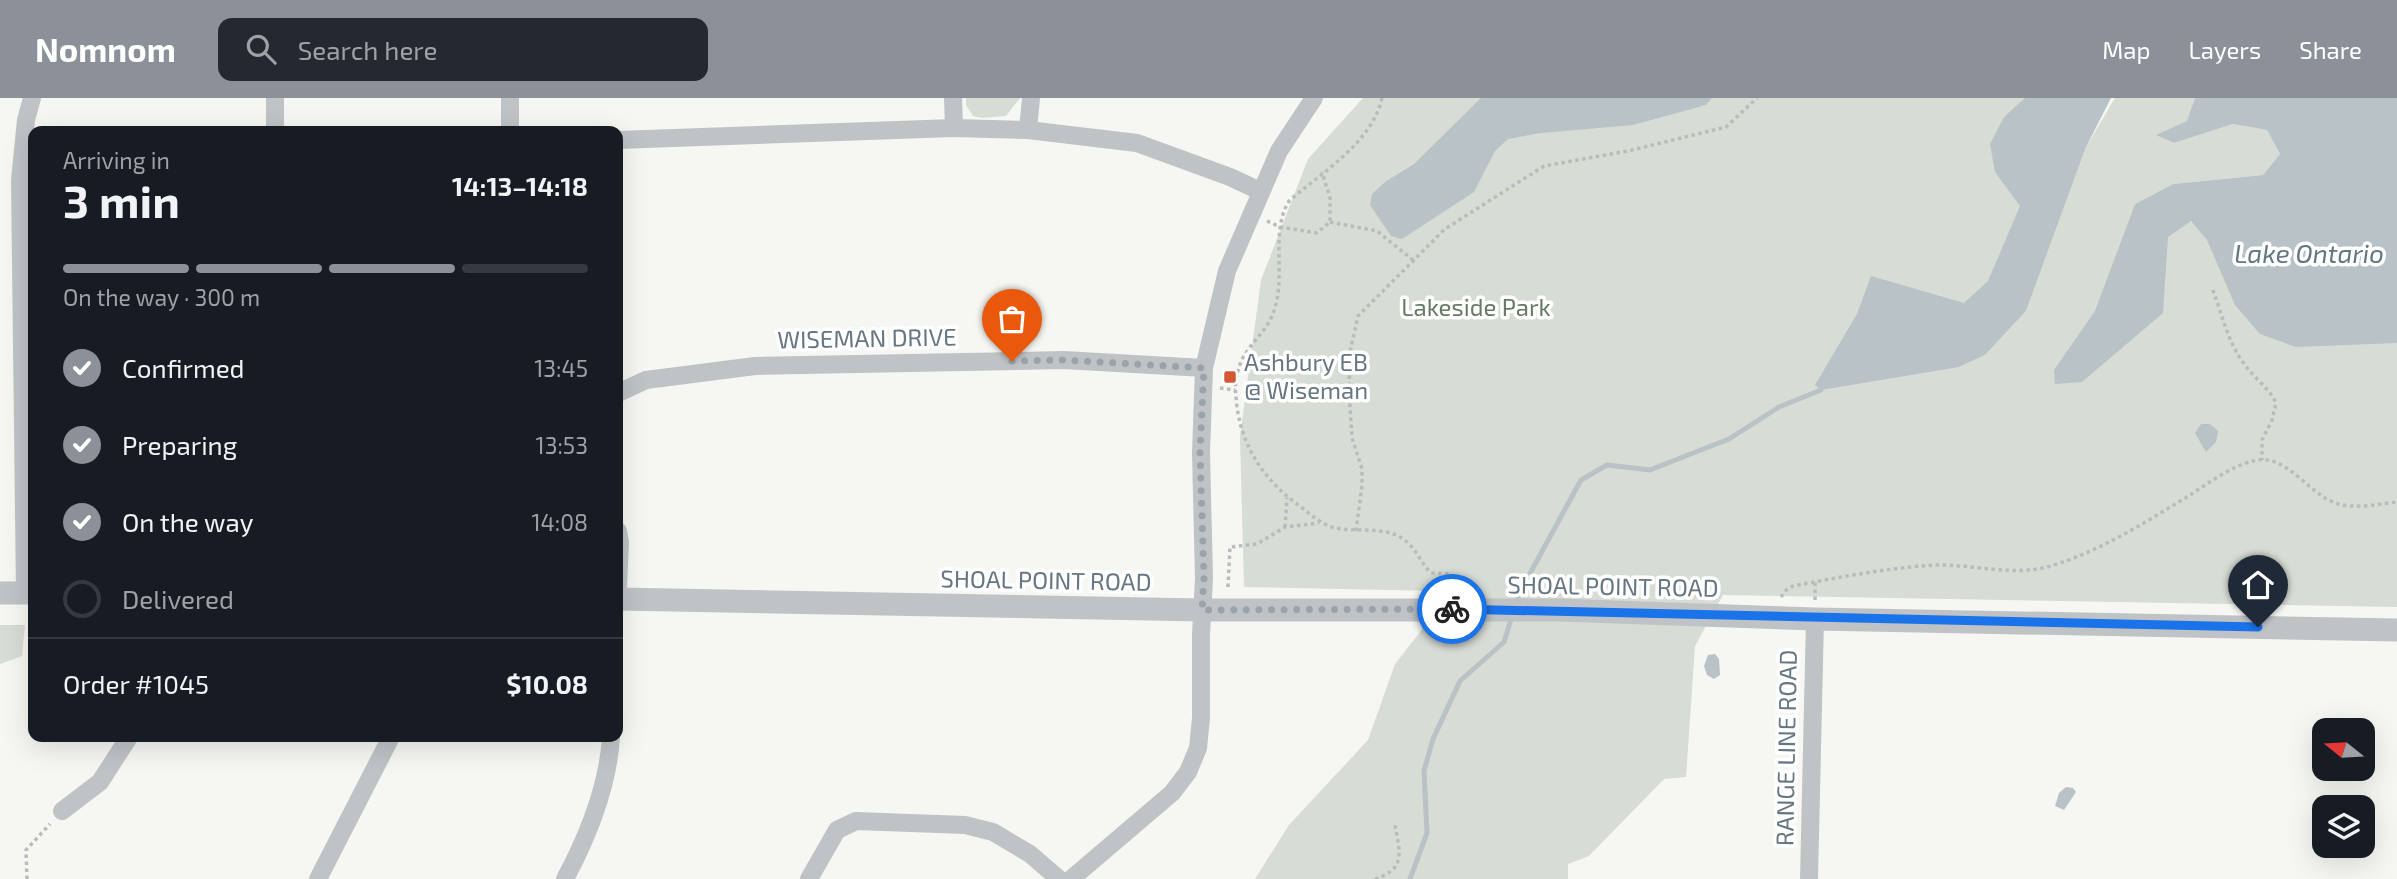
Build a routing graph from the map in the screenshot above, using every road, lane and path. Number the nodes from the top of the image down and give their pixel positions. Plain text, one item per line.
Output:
1 (32, 98) edge
2 (275, 98) edge
3 (510, 98) edge
4 (953, 98) edge
5 (1031, 98) edge
6 (1314, 98) edge
7 (1382, 98) edge
8 (1757, 98) edge
9 (275, 126) edge
10 (510, 126) edge
11 (954, 128) junction
12 (1028, 130) junction
13 (623, 140) edge
14 (1322, 173) junction
15 (1260, 191) junction
16 (1330, 222) junction
17 (1280, 227) junction
18 (27, 253) edge
19 (1415, 261) junction
20 (2213, 290) dead end
21 (1204, 368) junction
22 (623, 391) edge
23 (28, 423) edge
24 (2262, 460) junction
25 (1287, 497) junction
26 (2397, 502) edge
27 (1321, 523) junction
28 (1285, 527) junction
29 (1356, 531) junction
30 (1815, 582) dead end
31 (1228, 587) dead end
32 (1484, 590) dead end
33 (0, 593) edge
34 (28, 593) edge
35 (623, 599) edge
36 (1202, 610) junction
37 (1815, 619) junction
38 (2397, 630) edge
39 (127, 742) edge
40 (388, 742) edge
41 (611, 742) edge
42 (62, 811) joint
43 (1395, 825) dead end
44 (27, 879) edge
45 (318, 879) edge
46 (565, 879) edge
47 (809, 879) edge
48 (1059, 879) edge
49 (1071, 879) edge
50 (1375, 879) edge
51 (1809, 879) edge

1 - 18 street
2 - 9 street
3 - 10 street
4 - 11 street
5 - 12 street
6 - 15 street
7 - 14 path
8 - 19 path
11 - 12 street
11 - 13 street
12 - 15 street
14 - 16 path
14 - 17 path
15 - 21 street
16 - 17 path
16 - 19 path
17 - 25 path
18 - 23 street
19 - 29 path
20 - 24 path
21 - 22 street, WISEMAN DRIVE
21 - 36 street
24 - 26 path
24 - 30 path
25 - 27 path
25 - 28 path
27 - 28 path
27 - 29 path
28 - 31 path
29 - 32 path
33 - 34 street
35 - 36 street, SHOAL POINT ROAD
36 - 37 street, SHOAL POINT ROAD
36 - 49 street
37 - 38 street, SHOAL POINT ROAD
37 - 51 street, RANGE LINE ROAD
39 - 42 street
40 - 45 street
41 - 46 street
42 - 44 path
43 - 50 path
47 - 48 street

